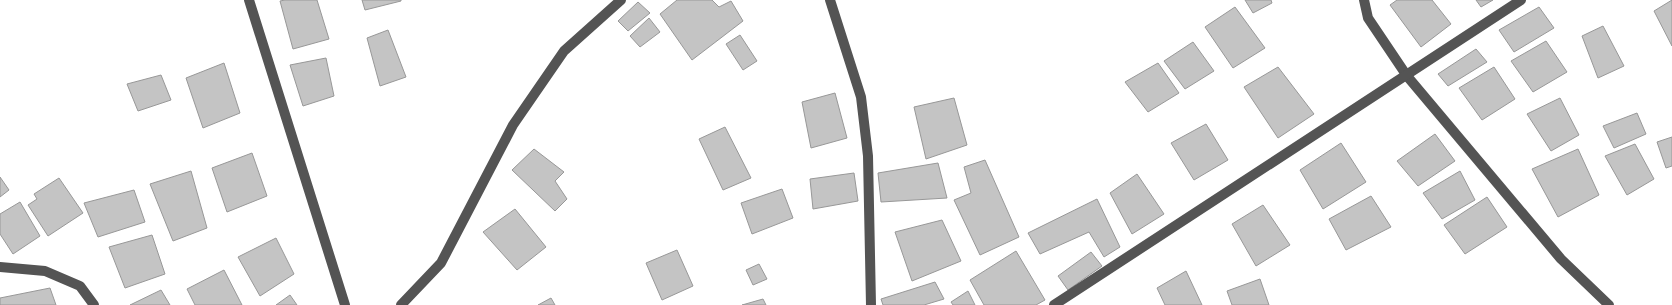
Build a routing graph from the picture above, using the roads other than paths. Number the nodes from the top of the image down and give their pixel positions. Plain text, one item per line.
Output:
1 (621, 0) edge
2 (830, 0) edge
3 (1364, 0) edge
4 (1522, 0) edge
5 (251, 1) edge
6 (1407, 76) junction
7 (0, 267) edge
8 (94, 305) edge
9 (345, 305) edge
10 (401, 305) edge
11 (870, 305) edge
12 (1054, 305) edge
13 (1609, 305) edge

1 - 10 street
2 - 11 street
3 - 6 street
4 - 6 street
5 - 9 street
6 - 12 street
6 - 13 street
7 - 8 street

